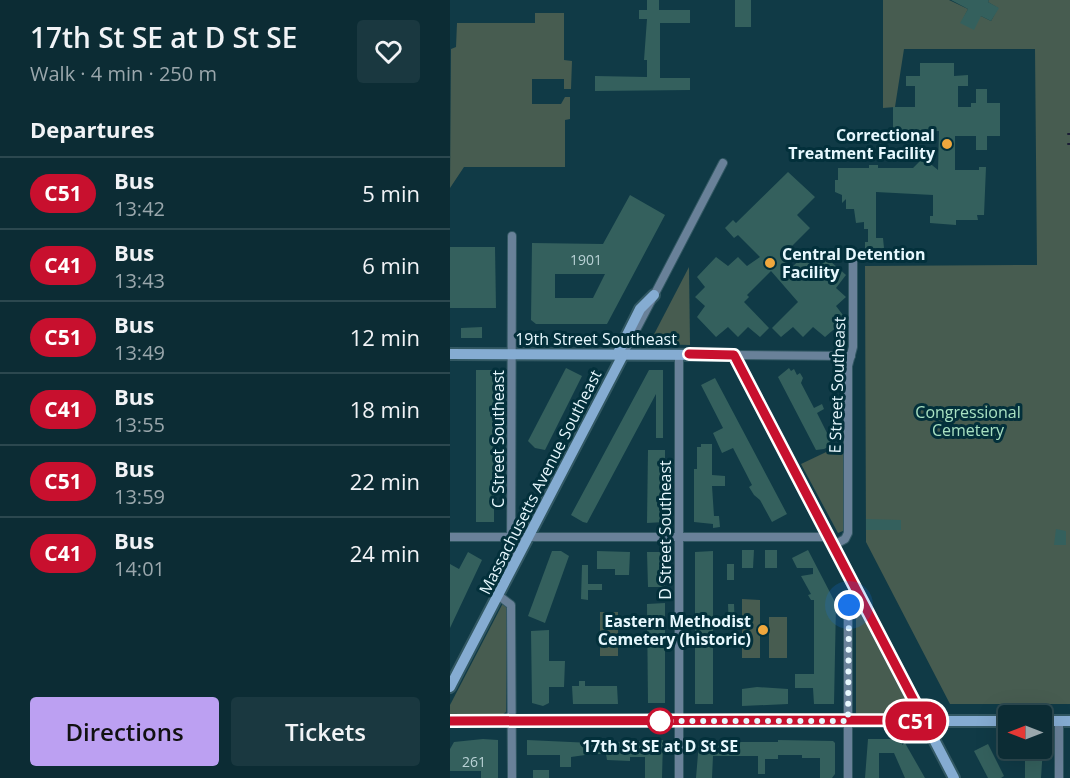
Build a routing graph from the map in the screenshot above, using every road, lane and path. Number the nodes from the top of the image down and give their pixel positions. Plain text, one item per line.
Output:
1 (723, 163) dead end
2 (512, 236) dead end
3 (853, 254) dead end
4 (654, 295) joint
5 (450, 354) edge
6 (512, 354) junction
7 (679, 354) junction
8 (620, 355) junction
9 (734, 355) junction
10 (850, 356) junction
11 (450, 537) edge
12 (512, 537) junction
13 (528, 537) junction
14 (679, 537) junction
15 (832, 541) junction
16 (511, 569) junction
17 (858, 592) junction
18 (498, 595) junction
19 (450, 687) edge
20 (924, 720) junction
21 (998, 720) edge
22 (450, 721) edge
23 (512, 721) junction
24 (679, 721) junction
25 (848, 721) junction
26 (1065, 721) edge
27 (512, 778) edge
28 (679, 778) edge
29 (848, 778) edge
30 (954, 778) edge
31 (1059, 778) edge

1 - 4 street
2 - 6 street, C Street Southeast
3 - 10 street, E Street Southeast
4 - 8 main road, Massachusetts Avenue Southeast
5 - 6 main road, 19th Street Southeast
6 - 8 main road, 19th Street Southeast
6 - 12 street, C Street Southeast
7 - 8 main road, 19th Street Southeast
7 - 9 main road, 19th Street Southeast
7 - 14 street, D Street Southeast
8 - 13 main road, Massachusetts Avenue Southeast
9 - 10 street, 19th Street Southeast
9 - 15 main road
10 - 15 street, E Street Southeast
11 - 12 street
12 - 13 street
12 - 16 street, C Street Southeast
13 - 14 street
13 - 16 main road, Massachusetts Avenue Southeast
14 - 15 street
14 - 24 street, D Street Southeast
15 - 17 main road
16 - 18 main road, Massachusetts Avenue Southeast
17 - 20 main road
17 - 25 street
18 - 19 main road, Massachusetts Avenue Southeast
18 - 23 street
20 - 21 main road
20 - 25 main road
20 - 30 main road
22 - 23 main road
23 - 24 main road
23 - 27 street
24 - 25 main road
24 - 28 street, D Street Southeast
25 - 29 street
26 - 31 street

